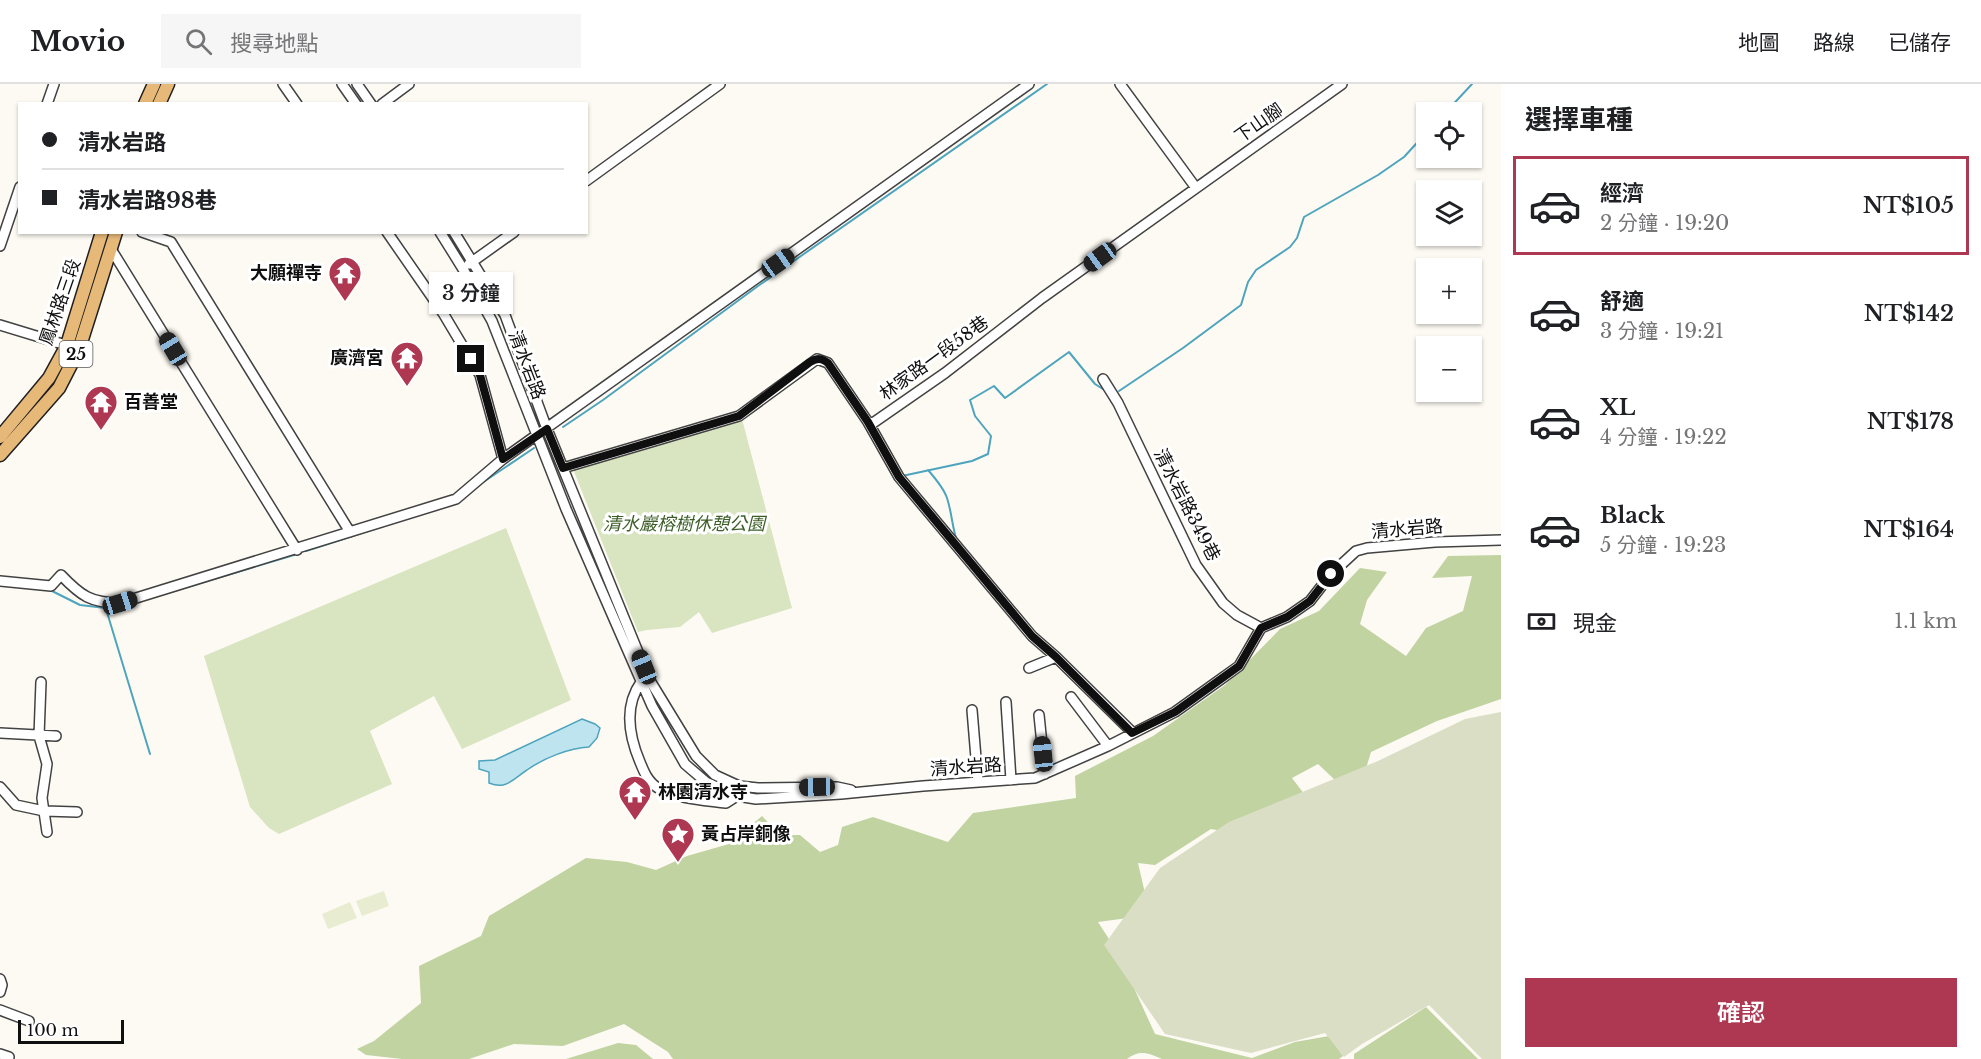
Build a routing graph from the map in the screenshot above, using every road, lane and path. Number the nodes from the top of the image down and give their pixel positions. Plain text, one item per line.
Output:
1 (54, 84) edge
2 (154, 84) edge
3 (168, 84) edge
4 (283, 84) edge
5 (342, 84) edge
6 (357, 84) edge
7 (409, 84) edge
8 (720, 84) edge
9 (1029, 84) edge
10 (1120, 84) edge
11 (1342, 84) edge
12 (48, 102) edge
13 (146, 102) edge
14 (160, 102) edge
15 (296, 102) edge
16 (355, 102) edge
17 (370, 102) edge
18 (385, 102) edge
19 (588, 180) edge
20 (1196, 188) junction
21 (18, 193) edge
22 (101, 234) edge
23 (115, 234) edge
24 (148, 234) edge
25 (390, 234) edge
26 (441, 234) edge
27 (455, 234) edge
28 (511, 234) edge
29 (0, 246) edge
30 (111, 249) junction
31 (473, 262) junction
32 (463, 269) junction
33 (0, 325) edge
34 (73, 347) junction
35 (1103, 379) dead end
36 (868, 422) junction
37 (547, 429) junction
38 (0, 436) edge
39 (536, 436) junction
40 (0, 455) edge
41 (503, 459) junction
42 (563, 468) junction
43 (350, 531) junction
44 (1501, 540) edge
45 (297, 550) junction
46 (0, 580) edge
47 (1261, 628) junction
48 (1056, 657) junction
49 (1029, 668) dead end
50 (644, 681) junction
51 (41, 682) dead end
52 (1071, 698) dead end
53 (1006, 702) dead end
54 (972, 710) dead end
55 (1039, 715) dead end
56 (0, 733) edge
57 (1132, 733) junction
58 (39, 736) junction
59 (56, 736) dead end
60 (1108, 746) junction
61 (1045, 774) junction
62 (1011, 780) junction
63 (978, 782) junction
64 (0, 787) edge
65 (738, 791) junction
66 (44, 811) junction
67 (77, 812) dead end
68 (47, 832) dead end
69 (0, 1010) edge
70 (28, 1021) dead end

1 - 12 street
2 - 13 main road
3 - 14 main road
4 - 15 street
5 - 16 street
6 - 17 street
7 - 18 street
8 - 19 street
9 - 37 street
10 - 20 street
11 - 20 street, 下山腳
20 - 36 street, 林家路一段58巷
21 - 29 street
22 - 34 main road, 鳳林路三段 / 25
23 - 30 main road, 鳳林路三段 / 25
24 - 43 street
25 - 41 street
26 - 32 street, 清水岩路
27 - 31 street, 清水岩路
28 - 31 street
30 - 34 main road, 鳳林路三段 / 25
30 - 45 street
31 - 32 street
31 - 37 street, 清水岩路
32 - 39 street, 清水岩路
33 - 34 street
34 - 38 main road, 鳳林路三段 / 25
34 - 40 main road, 鳳林路三段 / 25
35 - 47 street, 清水岩路349巷
36 - 42 street, 林家路一段58巷
36 - 48 street
37 - 39 street
37 - 42 street, 清水岩路
39 - 41 street
39 - 50 street, 清水岩路
41 - 43 street
42 - 50 street, 清水岩路
43 - 45 street
44 - 47 street, 清水岩路
45 - 46 street
47 - 57 street, 清水岩路
48 - 49 street
48 - 57 street
50 - 65 street, 清水岩路
50 - 65 street, 清水岩路
51 - 58 street
52 - 60 street
53 - 62 street
54 - 63 street
55 - 61 street
56 - 58 street
57 - 60 street, 清水岩路
58 - 59 street
58 - 66 street
60 - 61 street, 清水岩路
61 - 62 street, 清水岩路
62 - 63 street, 清水岩路
63 - 65 street, 清水岩路
64 - 66 street
66 - 67 street
66 - 68 street
69 - 70 street

